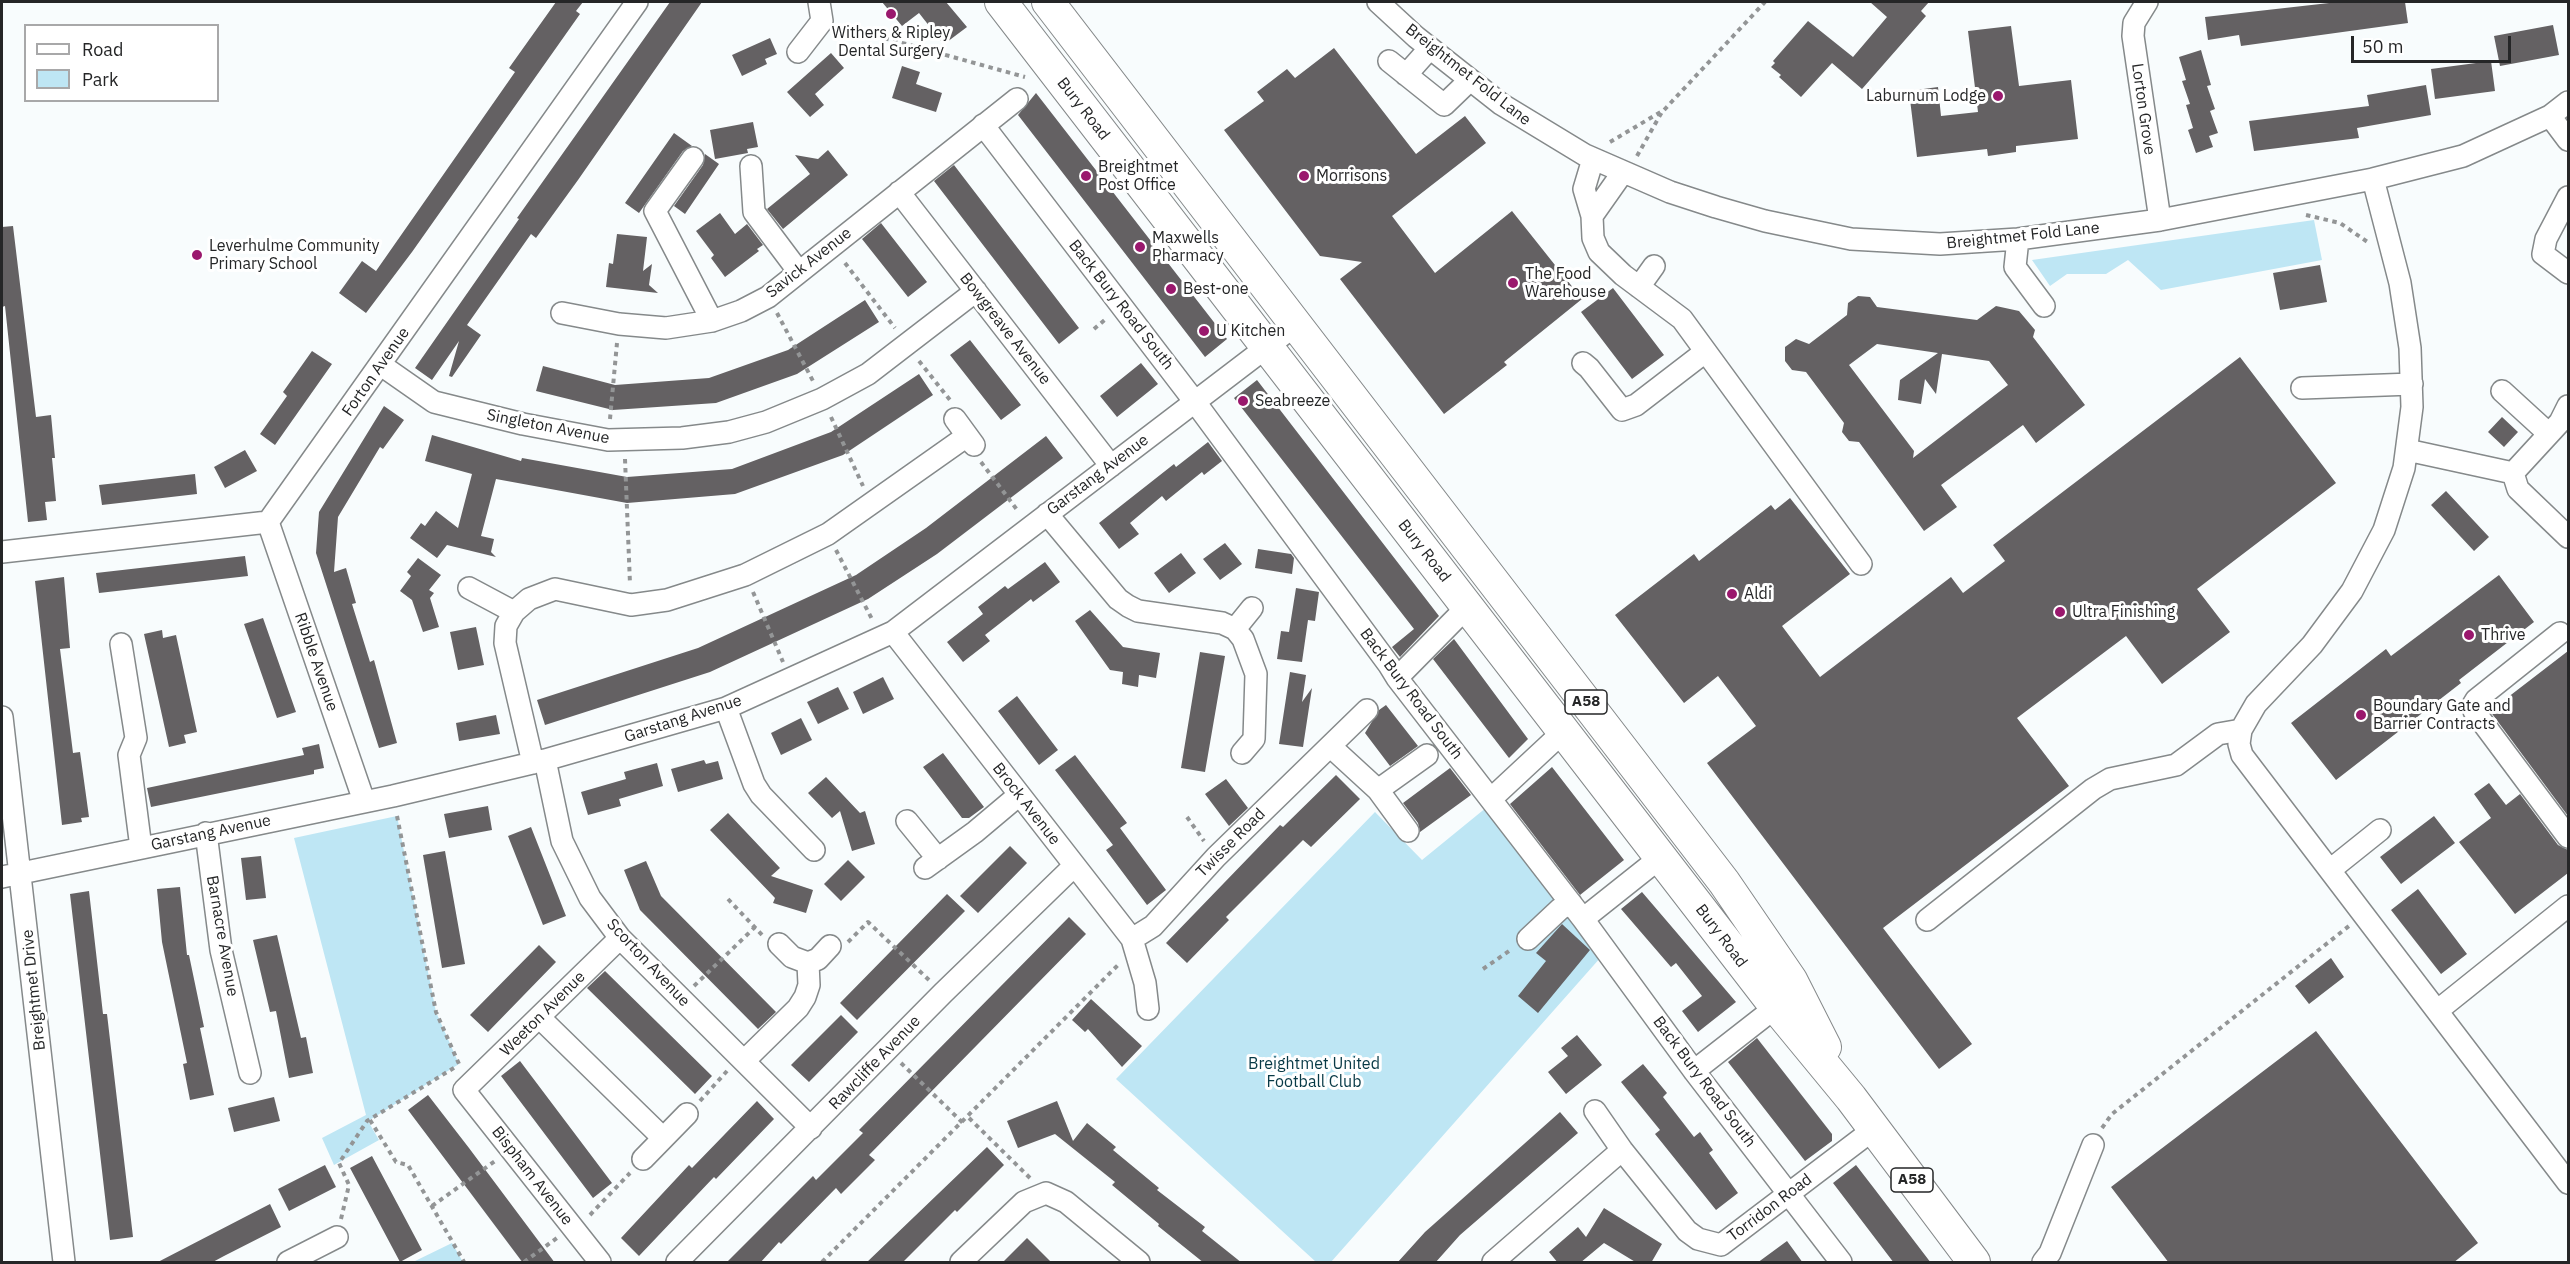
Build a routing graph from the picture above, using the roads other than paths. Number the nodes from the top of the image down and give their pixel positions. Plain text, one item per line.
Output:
1 (637, 2) edge
2 (1001, 2) edge
3 (1048, 2) edge
4 (1378, 2) edge
5 (2147, 2) edge
6 (821, 11) edge
7 (1430, 48) junction
8 (798, 52) dead end
9 (1389, 61) dead end
10 (1406, 75) junction
11 (1470, 80) junction
12 (1017, 99) dead end
13 (2568, 102) edge
14 (2550, 116) junction
15 (983, 125) junction
16 (2568, 140) edge
17 (1589, 157) junction
18 (693, 158) dead end
19 (751, 166) dead end
20 (1629, 166) junction
21 (2373, 179) junction
22 (899, 192) junction
23 (2568, 197) edge
24 (1592, 216) junction
25 (2160, 220) junction
26 (2018, 239) junction
27 (1654, 266) dead end
28 (799, 272) junction
29 (2568, 273) edge
30 (1639, 287) junction
31 (976, 291) junction
32 (2044, 306) dead end
33 (562, 313) dead end
34 (712, 321) junction
35 (1297, 324) junction
36 (1266, 347) junction
37 (1705, 352) junction
38 (1583, 363) dead end
39 (381, 365) junction
40 (2412, 384) junction
41 (2302, 388) dead end
42 (2502, 392) dead end
43 (1195, 402) junction
44 (2568, 406) edge
45 (965, 433) road end
46 (2549, 434) junction
47 (2407, 450) junction
48 (1111, 466) junction
49 (2513, 473) junction
50 (1047, 514) junction
51 (268, 522) junction
52 (2568, 537) edge
53 (2, 552) edge
54 (1861, 564) dead end
55 (469, 588) dead end
56 (1467, 607) junction
57 (1252, 608) dead end
58 (513, 612) junction
59 (1235, 629) junction
60 (2560, 633) dead end
61 (887, 635) junction
62 (121, 644) dead end
63 (1397, 678) junction
64 (726, 708) junction
65 (1367, 710) dead end
66 (2, 717) edge
67 (2241, 730) junction
68 (1563, 731) junction
69 (1330, 746) junction
70 (1255, 749) dead end
71 (1427, 755) dead end
72 (539, 762) junction
73 (1378, 790) junction
74 (1019, 795) junction
75 (1491, 799) junction
76 (364, 801) junction
77 (907, 821) dead end
78 (2380, 830) dead end
79 (1408, 831) dead end
80 (206, 833) junction
81 (2568, 837) edge
82 (141, 848) junction
83 (814, 850) dead end
84 (1661, 857) junction
85 (1074, 866) junction
86 (2330, 870) junction
87 (11, 876) edge
88 (2568, 906) edge
89 (1577, 911) junction
90 (1927, 920) dead end
91 (620, 938) junction
92 (1132, 939) junction
93 (1528, 939) road end
94 (779, 944) road end
95 (837, 946) road end
96 (808, 963) junction
97 (1776, 1007) junction
98 (1149, 1010) dead end
99 (2438, 1011) junction
100 (540, 1018) junction
101 (742, 1059) junction
102 (1694, 1071) junction
103 (250, 1073) dead end
104 (471, 1084) joint
105 (1851, 1098) junction
106 (1595, 1111) dead end
107 (687, 1114) road end
108 (811, 1128) junction
109 (1874, 1129) junction
110 (663, 1138) junction
111 (2093, 1145) road end
112 (1622, 1150) junction
113 (643, 1159) road end
114 (2568, 1183) edge
115 (1789, 1195) junction
116 (337, 1237) road end
117 (1721, 1254) edge
118 (64, 1263) edge
119 (288, 1263) edge
120 (600, 1263) edge
121 (676, 1263) edge
122 (961, 1263) edge
123 (1139, 1263) edge
124 (1493, 1263) edge
125 (1840, 1263) edge
126 (1974, 1263) edge
127 (2043, 1263) edge

1 - 39 street, Forton Avenue
2 - 36 highway, Bury Road / A58
3 - 35 highway, Bury Road / A58
4 - 7 street, Breightmet Fold Lane
5 - 25 street, Lorton Grove
6 - 8 street
7 - 10 street
7 - 11 street, Breightmet Fold Lane
9 - 10 street
10 - 11 street
11 - 17 street, Breightmet Fold Lane
12 - 15 street, Savick Avenue
13 - 14 street, Breightmet Fold Lane
14 - 16 street
14 - 21 street, Breightmet Fold Lane
15 - 22 street, Savick Avenue
15 - 43 street, Back Bury Road South
17 - 20 street, Breightmet Fold Lane
17 - 24 street
18 - 34 street
19 - 28 street
20 - 24 street
20 - 26 street, Breightmet Fold Lane
21 - 25 street, Breightmet Fold Lane
21 - 40 street
22 - 28 street, Savick Avenue
22 - 31 street, Bowgreave Avenue
23 - 29 street
24 - 30 street
25 - 26 street, Breightmet Fold Lane
26 - 32 street
27 - 30 street
28 - 34 street, Savick Avenue
30 - 37 street
31 - 39 street, Singleton Avenue
31 - 48 street, Bowgreave Avenue
33 - 34 street, Savick Avenue
35 - 36 street, Garstang Avenue
35 - 105 highway, Bury Road / A58
36 - 43 street, Garstang Avenue
36 - 56 highway, Bury Road / A58
37 - 38 street
37 - 54 street
39 - 51 street, Forton Avenue
40 - 41 street
40 - 47 street
42 - 46 street
43 - 48 street, Garstang Avenue
43 - 63 street, Back Bury Road South
44 - 46 street
45 - 58 street
46 - 49 street
47 - 49 street
47 - 67 street
48 - 50 street, Garstang Avenue
49 - 52 street
50 - 59 street
50 - 61 street, Garstang Avenue
51 - 53 street
51 - 76 street, Ribble Avenue
55 - 58 street
56 - 63 street
56 - 68 highway, Bury Road / A58
57 - 59 street
58 - 72 street, Scorton Avenue
59 - 70 street
60 - 81 street
61 - 64 street, Garstang Avenue
61 - 74 street, Brock Avenue
62 - 82 street
63 - 75 street, Back Bury Road South
64 - 72 street, Garstang Avenue
64 - 83 street
65 - 69 street, Twisse Road
66 - 87 street, Breightmet Drive
67 - 86 street
67 - 90 street
68 - 75 street
68 - 84 highway, Bury Road / A58
69 - 73 street
69 - 92 street, Twisse Road
71 - 73 street
72 - 76 street, Garstang Avenue
72 - 91 street, Scorton Avenue
73 - 79 street
74 - 77 street
74 - 85 street, Brock Avenue
75 - 89 street, Back Bury Road South
76 - 80 street, Garstang Avenue
78 - 86 street
80 - 82 street, Garstang Avenue
80 - 103 street, Barnacre Avenue
82 - 87 street, Garstang Avenue
84 - 89 street
84 - 97 highway, Bury Road / A58
85 - 92 street, Brock Avenue
85 - 108 street, Rawcliffe Avenue
86 - 99 street
87 - 118 street, Breightmet Drive
88 - 99 street
89 - 93 street
89 - 102 street, Back Bury Road South
91 - 100 street, Weeton Avenue
91 - 101 street, Scorton Avenue
92 - 98 street, Brock Avenue
94 - 96 street
95 - 96 street
96 - 101 street
97 - 102 street
97 - 105 highway, Bury Road / A58
99 - 114 street
100 - 104 street, Weeton Avenue
100 - 110 street
101 - 108 street, Scorton Avenue
102 - 115 street, Back Bury Road South
104 - 120 street, Bispham Avenue
105 - 109 highway, Bury Road / A58
106 - 112 street, Torridon Road
107 - 110 street
108 - 121 street, Rawcliffe Avenue
109 - 115 street, Torridon Road
109 - 126 highway, Bury Road / A58
110 - 113 street
111 - 127 street
112 - 117 street, Torridon Road
112 - 124 street
115 - 117 street, Torridon Road
115 - 125 street, Back Bury Road South
116 - 119 street
122 - 123 street

